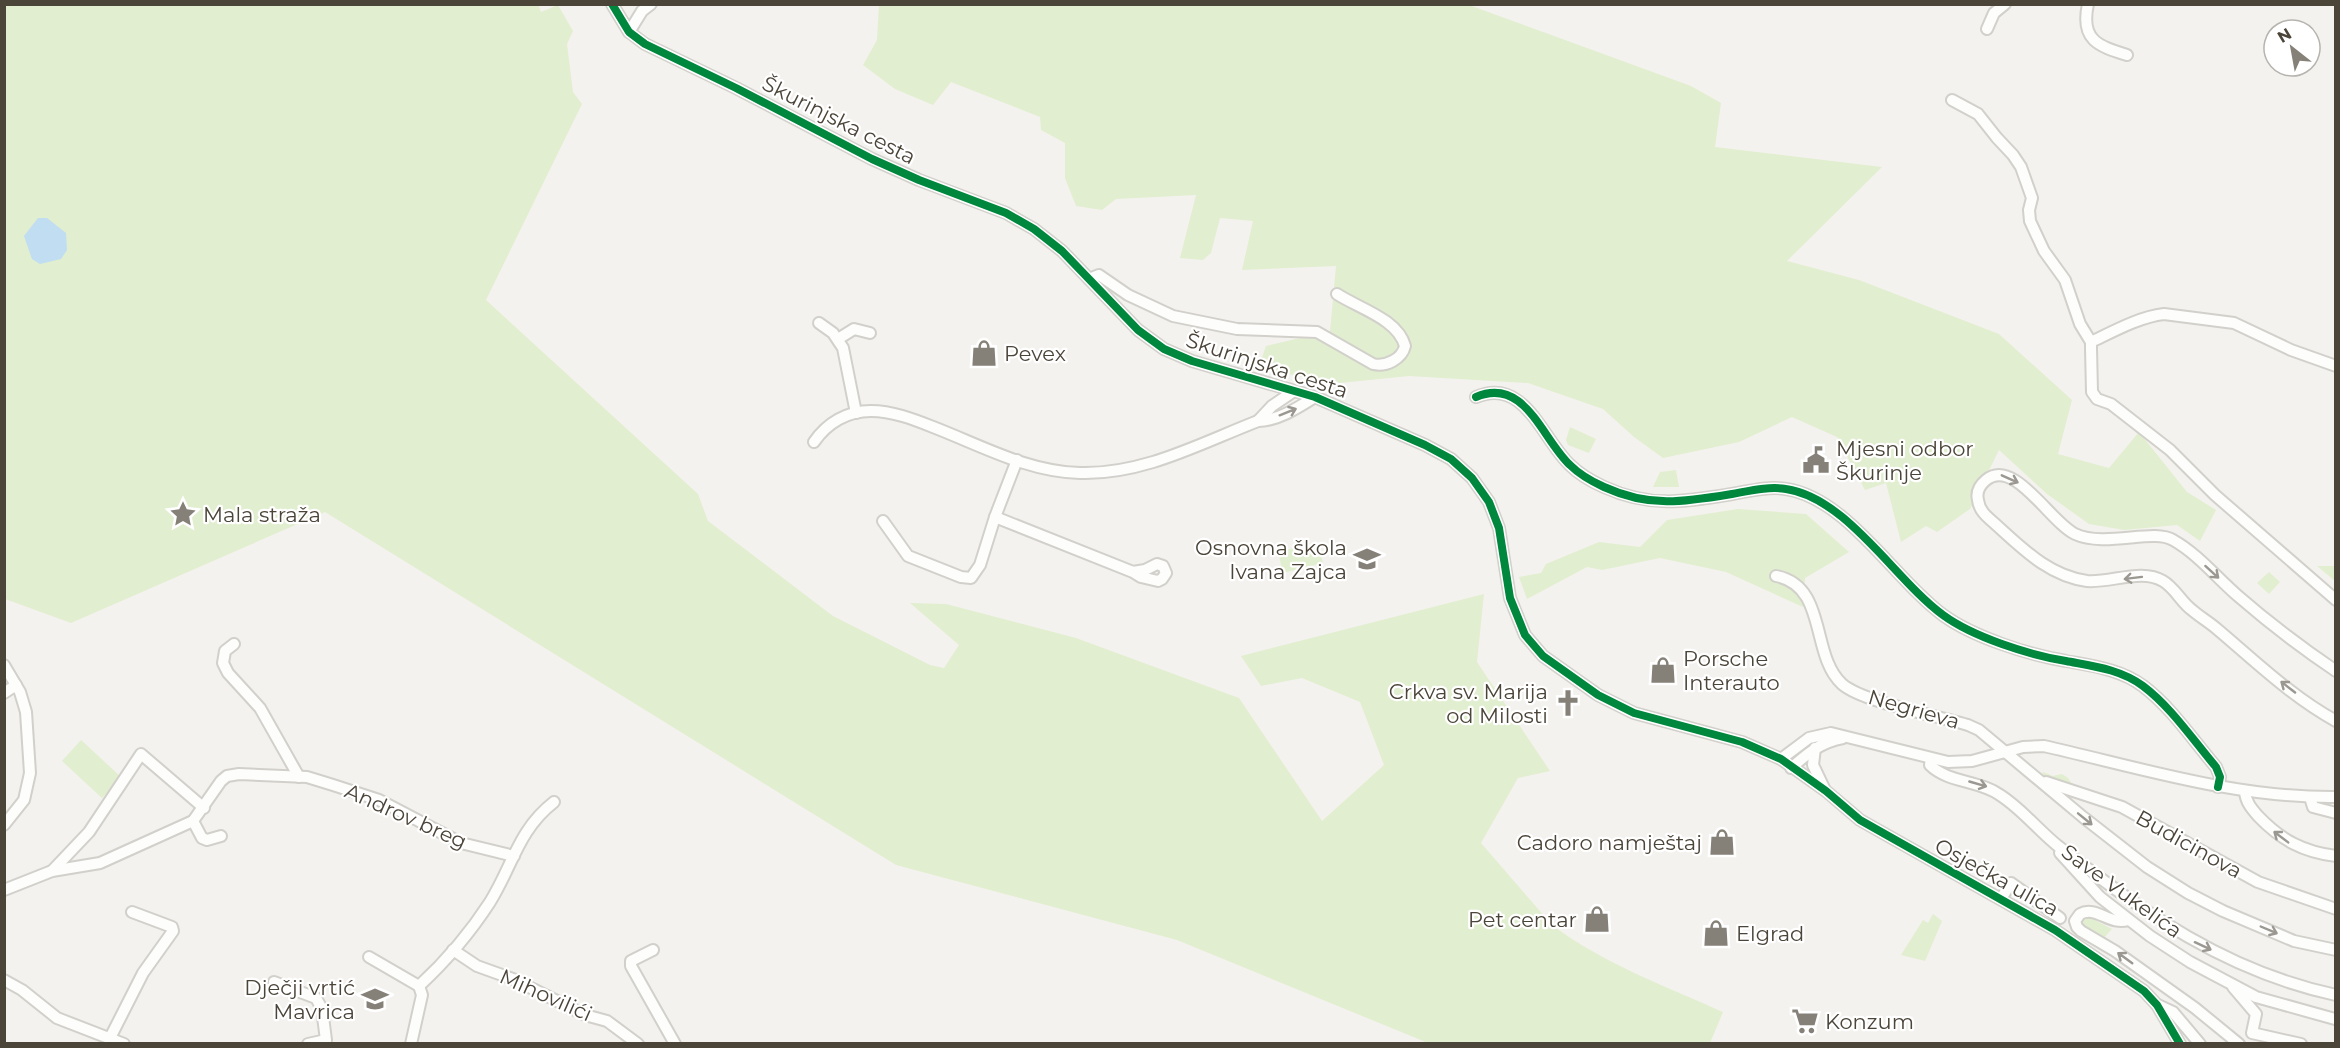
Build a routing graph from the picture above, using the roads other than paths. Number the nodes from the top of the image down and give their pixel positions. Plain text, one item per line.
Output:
1 (612, 4) edge
2 (651, 4) edge
3 (2005, 4) edge
4 (2088, 4) edge
5 (1987, 29) dead end
6 (629, 32) junction
7 (2127, 55) dead end
8 (1952, 100) dead end
9 (1089, 279) junction
10 (1337, 294) dead end
11 (819, 323) dead end
12 (870, 333) dead end
13 (838, 339) junction
14 (2091, 342) junction
15 (2336, 366) edge
16 (1265, 382) junction
17 (1294, 391) junction
18 (1315, 397) junction
19 (1476, 397) dead end
20 (1272, 405) junction
21 (856, 413) junction
22 (1258, 421) junction
23 (814, 442) dead end
24 (1017, 460) junction
25 (995, 517) junction
26 (883, 521) dead end
27 (1133, 572) dead end
28 (1776, 576) dead end
29 (2336, 600) edge
30 (234, 644) dead end
31 (4, 665) edge
32 (2336, 671) edge
33 (16, 685) junction
34 (4, 693) edge
35 (2336, 721) edge
36 (1846, 738) junction
37 (1815, 748) junction
38 (2005, 752) junction
39 (1781, 759) junction
40 (1931, 759) junction
41 (1791, 768) junction
42 (299, 777) junction
43 (2041, 781) junction
44 (2218, 787) junction
45 (1826, 791) junction
46 (2245, 792) junction
47 (2310, 797) junction
48 (2336, 797) edge
49 (554, 802) dead end
50 (204, 808) junction
51 (2336, 813) edge
52 (193, 821) junction
53 (4, 825) edge
54 (221, 836) dead end
55 (2057, 845) junction
56 (514, 856) junction
57 (2336, 856) edge
58 (52, 871) junction
59 (4, 890) edge
60 (2004, 894) dead end
61 (2336, 909) edge
62 (132, 912) dead end
63 (2060, 918) dead end
64 (2128, 920) junction
65 (453, 950) junction
66 (653, 950) dead end
67 (2336, 950) edge
68 (369, 957) dead end
69 (2227, 980) junction
70 (4, 981) edge
71 (274, 982) dead end
72 (419, 986) junction
73 (2336, 995) edge
74 (2157, 1005) junction
75 (2335, 1019) edge
76 (110, 1038) junction
77 (2199, 1042) edge
78 (2180, 1043) edge
79 (124, 1044) edge
80 (308, 1044) edge
81 (411, 1044) edge
82 (638, 1044) edge
83 (675, 1044) edge
84 (2239, 1044) edge
85 (2301, 1044) edge

1 - 6 street, Škurinjska cesta
2 - 6 street
3 - 5 street
4 - 7 street
6 - 9 street, Škurinjska cesta
8 - 14 street
9 - 10 street
9 - 16 street, Škurinjska cesta
11 - 13 street
12 - 13 street
13 - 21 street
14 - 15 street
14 - 29 street
16 - 17 street, Škurinjska cesta
16 - 20 street
17 - 18 street, Škurinjska cesta
17 - 20 street
22 -> 18 street
18 - 39 street, Škurinjska cesta
19 - 44 street
20 - 22 street
21 - 23 street
21 - 24 street
22 - 24 street
24 - 25 street
25 - 26 street
25 - 27 street
28 - 38 street, Negrieva
30 - 42 street
31 - 33 street
35 -> 32 street
33 - 34 street
33 - 53 street
36 - 37 street
36 - 39 street
36 - 40 street
37 - 41 street
37 - 45 street
38 - 40 street
38 - 43 street, Negrieva
38 - 44 street
39 - 41 street, Osječka ulica
40 -> 55 street, Save Vukelića
41 - 45 street, Osječka ulica
42 - 50 street, Androv breg
42 - 56 street, Androv breg
43 - 61 street, Budicinova
43 -> 67 street, Negrieva
44 - 46 street
45 - 74 street, Osječka ulica
46 - 47 street
57 -> 46 street
47 - 48 street
47 - 51 street
49 - 56 street
50 - 52 street, Androv breg
50 - 58 street, Androv breg
52 - 54 street
52 - 58 street, Androv breg
55 - 64 street
55 -> 73 street, Save Vukelića
56 - 65 street
58 - 59 street, Androv breg
60 - 63 street
62 - 76 street
64 - 69 street
84 -> 64 street
65 - 72 street
65 - 82 street, Mihovilići
66 - 83 street
68 - 72 street
69 - 75 street
69 - 85 street
70 - 76 street
71 - 80 street
72 - 81 street
74 - 77 street
74 - 78 street, Osječka ulica
76 - 79 street
77 - 78 street

